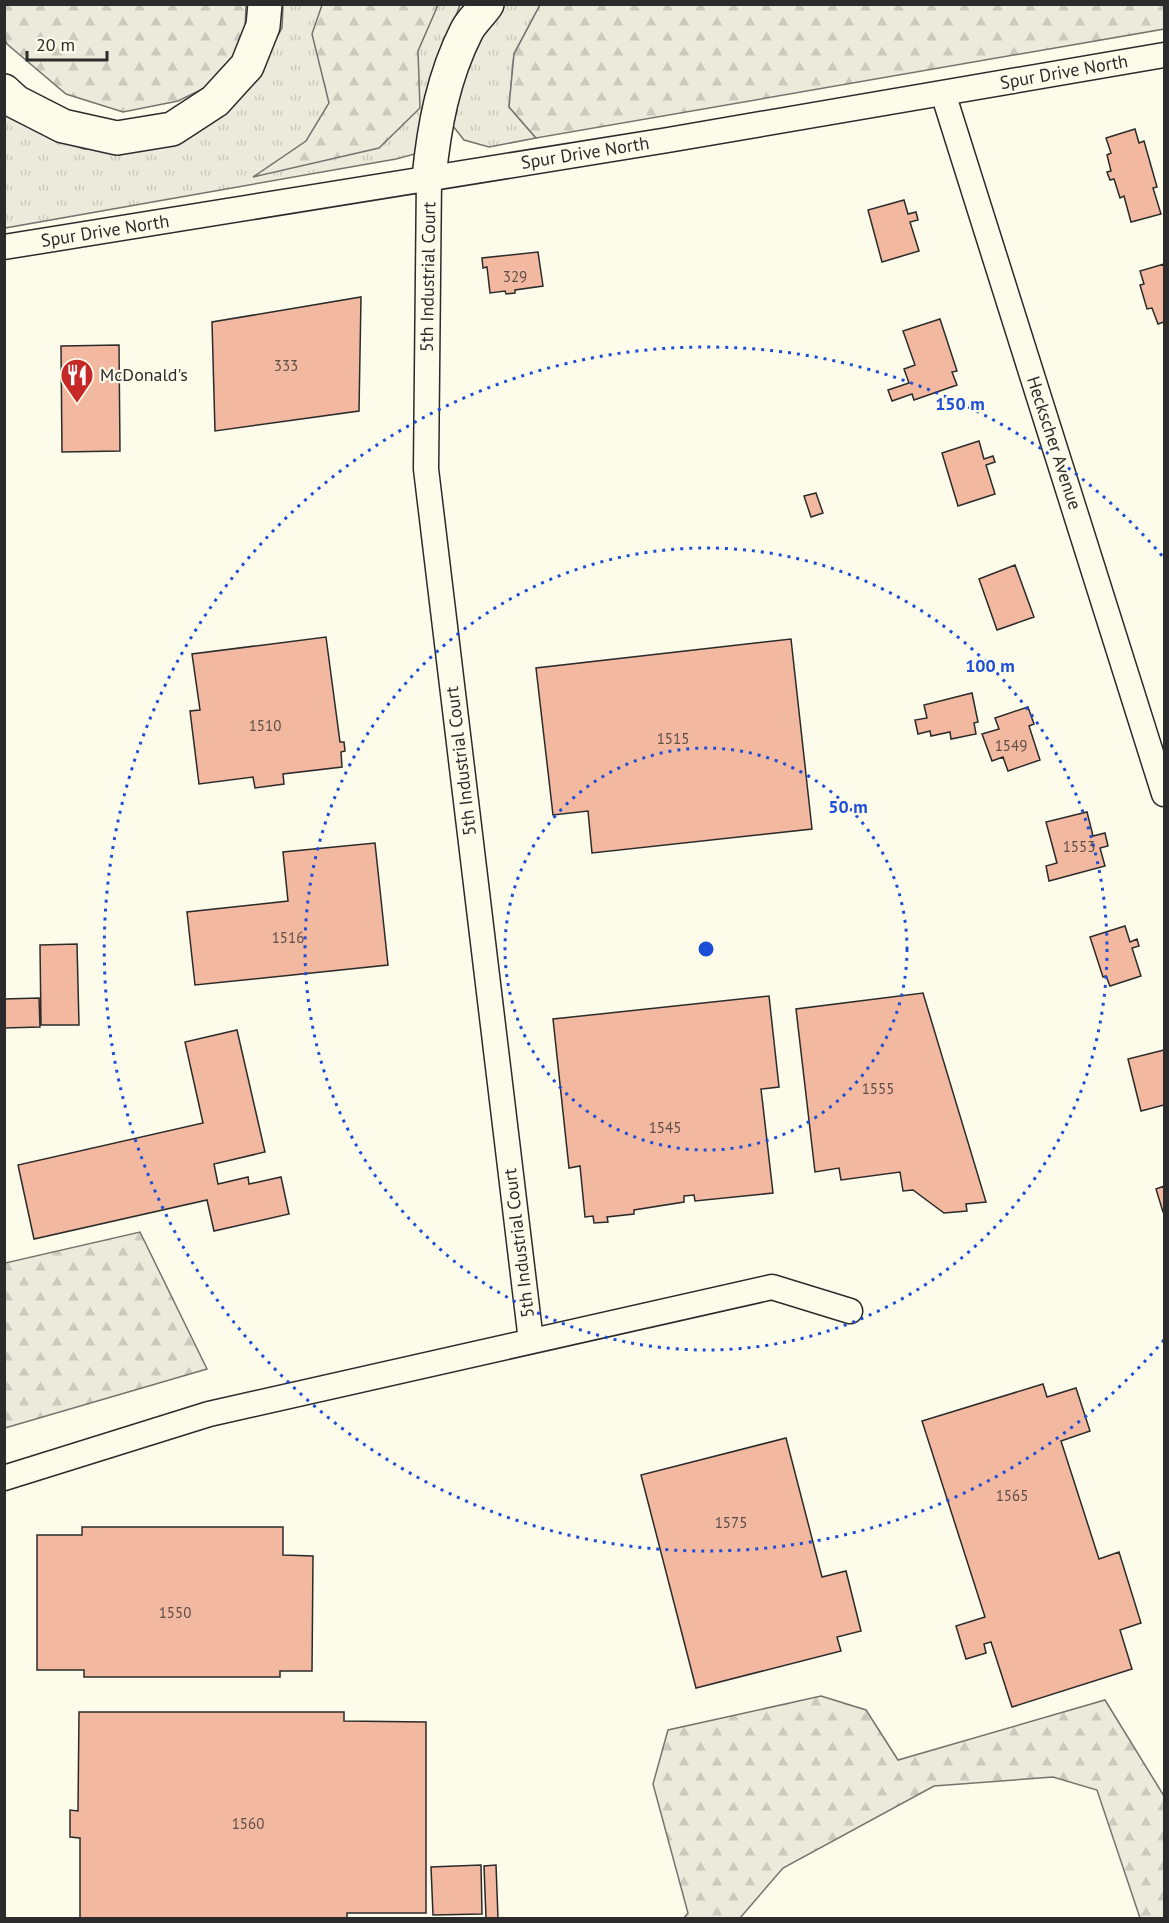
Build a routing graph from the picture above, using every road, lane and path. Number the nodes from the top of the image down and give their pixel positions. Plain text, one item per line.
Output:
1 (265, 4) edge
2 (487, 4) edge
3 (1164, 55) edge
4 (4, 90) edge
5 (943, 93) junction
6 (429, 178) junction
7 (4, 247) edge
8 (1164, 794) edge
9 (850, 1311) dead end
10 (531, 1341) junction
11 (4, 1478) edge

1 - 4 highway
2 - 6 highway
3 - 5 street, Spur Drive North
5 - 6 street, Spur Drive North
5 - 8 street, Heckscher Avenue
6 - 7 street, Spur Drive North
6 - 10 street, 5th Industrial Court
9 - 10 street, 5th Industrial Court
10 - 11 street, 5th Industrial Court

